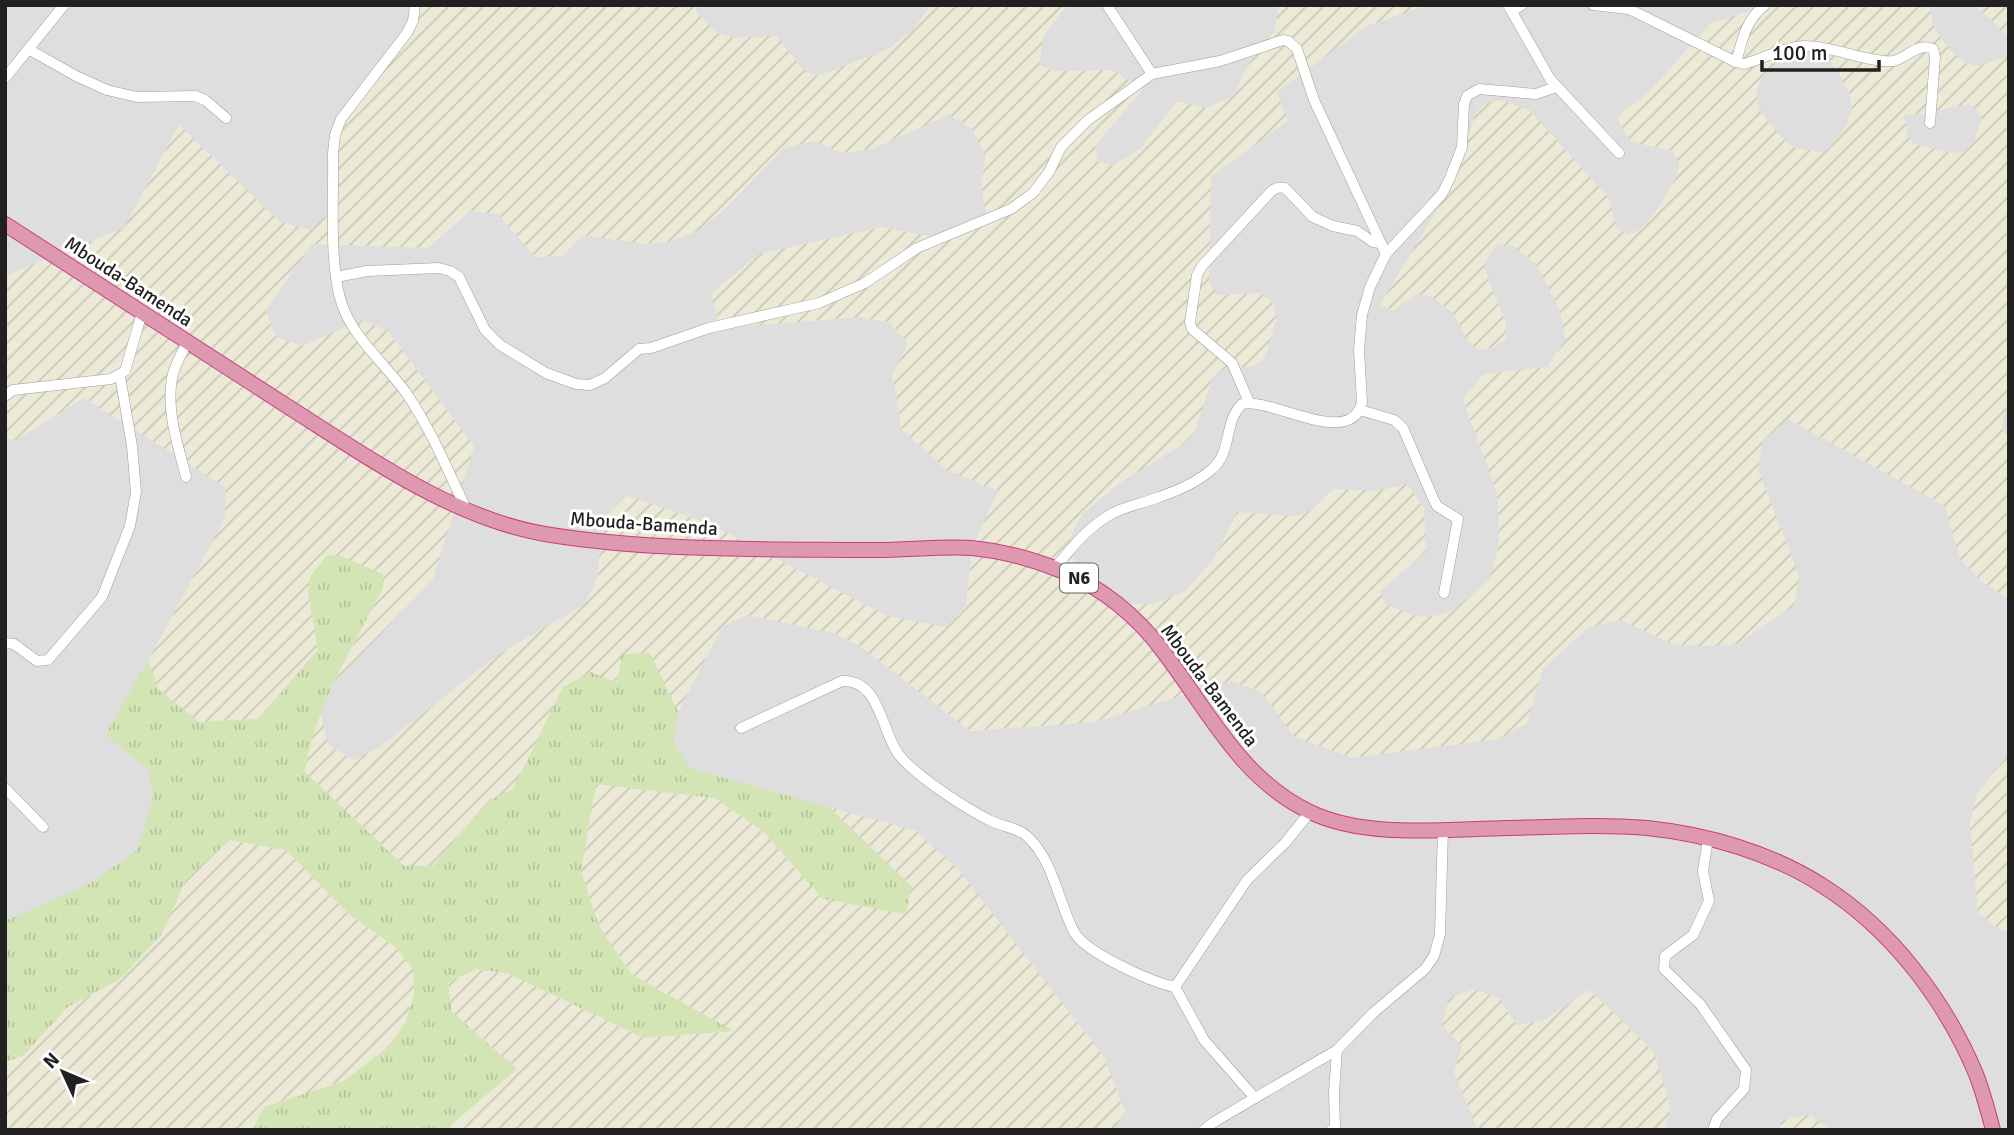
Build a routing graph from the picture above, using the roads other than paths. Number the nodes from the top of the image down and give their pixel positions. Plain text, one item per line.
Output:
1 (64, 5) edge
2 (415, 5) edge
3 (1107, 5) edge
4 (1522, 5) edge
5 (1593, 5) edge
6 (1765, 5) edge
7 (1510, 8) edge
8 (30, 50) junction
9 (1736, 62) junction
10 (1152, 74) junction
11 (5, 78) edge
12 (1556, 87) junction
13 (226, 118) dead end
14 (1930, 123) dead end
15 (1619, 153) dead end
16 (5, 224) edge
17 (1380, 243) junction
18 (1386, 254) junction
19 (336, 276) junction
20 (142, 313) junction
21 (187, 342) junction
22 (120, 376) junction
23 (5, 396) edge
24 (1249, 402) junction
25 (1360, 410) junction
26 (186, 477) dead end
27 (466, 509) junction
28 (1055, 568) junction
29 (1444, 593) dead end
30 (5, 643) edge
31 (741, 728) dead end
32 (5, 788) edge
33 (1310, 812) junction
34 (43, 827) dead end
35 (1443, 829) junction
36 (1708, 839) junction
37 (1175, 987) junction
38 (1338, 1050) junction
39 (1255, 1098) junction
40 (1204, 1130) edge
41 (1332, 1130) edge
42 (1713, 1130) edge
43 (1993, 1130) edge

1 - 8 street
2 - 19 street
3 - 10 street
4 - 7 street
5 - 9 street
6 - 9 street
7 - 12 street
8 - 11 street
8 - 13 street
9 - 14 street
10 - 17 street
10 - 19 street
12 - 15 street
12 - 18 street
16 - 20 highway, Mbouda-Bamenda / N6
17 - 18 street
17 - 24 street
18 - 25 street
19 - 27 street
20 - 21 highway, Mbouda-Bamenda / N6
20 - 22 street
21 - 26 street
21 - 27 highway, Mbouda-Bamenda / N6
22 - 23 street
22 - 30 street
24 - 25 street
24 - 28 street
25 - 29 street
27 - 28 highway, Mbouda-Bamenda / N6
28 - 33 highway, Mbouda-Bamenda / N6
31 - 37 street
32 - 34 street
33 - 35 highway, Mbouda-Bamenda / N6
33 - 37 street
35 - 36 highway, Mbouda-Bamenda / N6
35 - 38 street
36 - 42 street
36 - 43 highway, Mbouda-Bamenda / N6
37 - 39 street
38 - 39 street
38 - 41 street
39 - 40 street

